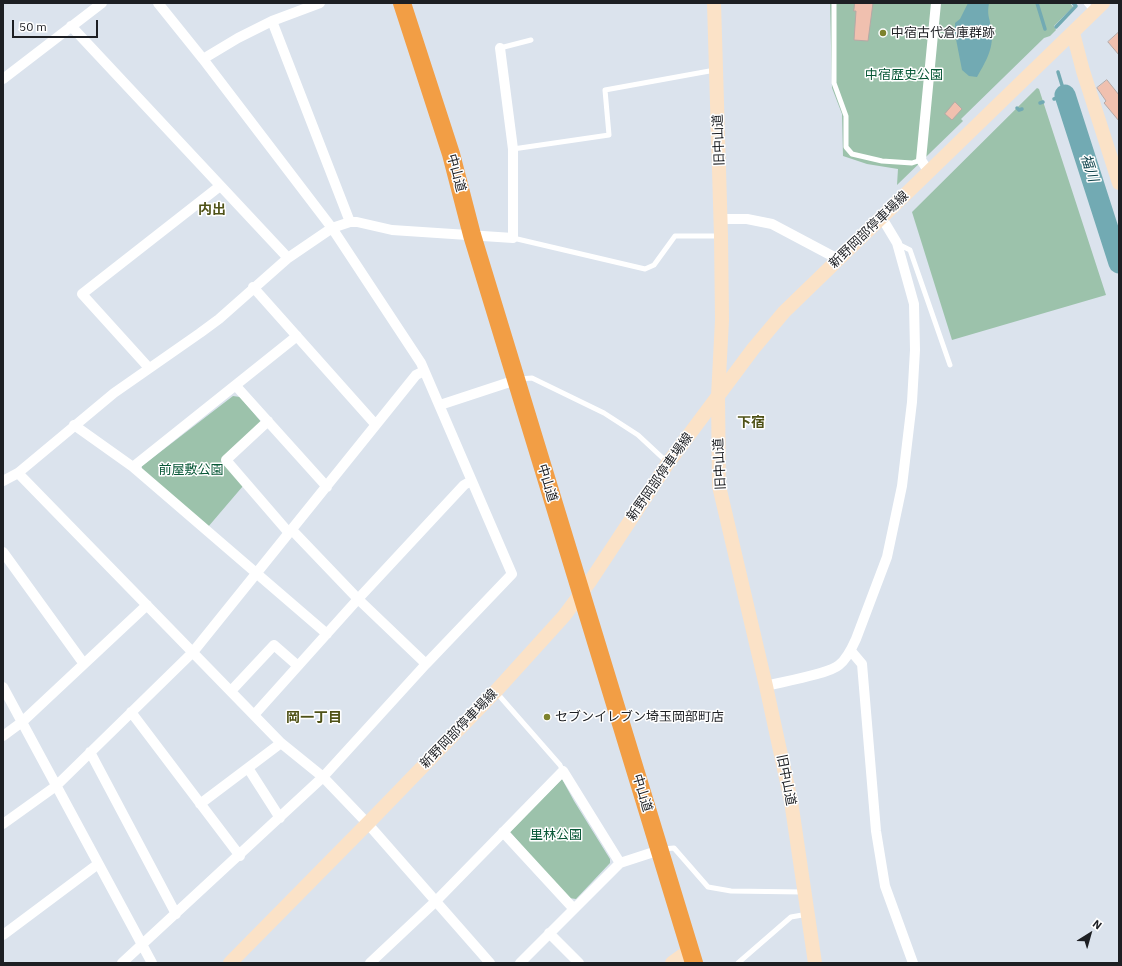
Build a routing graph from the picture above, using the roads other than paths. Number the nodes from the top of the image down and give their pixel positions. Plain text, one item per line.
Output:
1 (102, 3) edge
2 (158, 3) edge
3 (320, 3) edge
4 (402, 3) edge
5 (714, 3) edge
6 (834, 3) edge
7 (936, 3) edge
8 (1094, 6) edge
9 (272, 21) junction
10 (71, 26) junction
11 (1073, 33) junction
12 (531, 40) dead end
13 (500, 48) joint
14 (204, 60) junction
15 (716, 70) junction
16 (3, 79) edge
17 (514, 149) junction
18 (921, 160) junction
19 (929, 172) junction
20 (1119, 183) edge
21 (220, 186) junction
22 (721, 218) junction
23 (882, 218) junction
24 (350, 222) junction
25 (332, 228) junction
26 (472, 235) junction
27 (721, 236) junction
28 (513, 238) junction
29 (897, 244) junction
30 (288, 258) junction
31 (838, 259) junction
32 (253, 287) junction
33 (297, 336) junction
34 (950, 364) dead end
35 (149, 368) junction
36 (424, 371) junction
37 (516, 380) junction
38 (236, 386) junction
39 (718, 396) junction
40 (440, 405) junction
41 (268, 421) junction
42 (376, 424) junction
43 (74, 425) junction
44 (668, 463) junction
45 (133, 467) junction
46 (18, 473) junction
47 (3, 481) edge
48 (471, 481) junction
49 (327, 486) junction
50 (291, 532) junction
51 (3, 552) edge
52 (258, 572) junction
53 (582, 593) junction
54 (358, 599) junction
55 (147, 605) junction
56 (327, 634) junction
57 (850, 651) junction
58 (193, 652) junction
59 (84, 664) junction
60 (426, 664) junction
61 (298, 666) junction
62 (766, 686) junction
63 (3, 687) edge
64 (231, 691) junction
65 (496, 691) junction
66 (131, 712) junction
67 (254, 715) junction
68 (22, 722) junction
69 (3, 736) edge
70 (282, 743) junction
71 (90, 752) junction
72 (248, 768) junction
73 (563, 771) junction
74 (323, 777) junction
75 (56, 786) junction
76 (200, 804) junction
77 (280, 818) junction
78 (3, 824) edge
79 (368, 824) junction
80 (502, 832) junction
81 (660, 850) junction
82 (240, 856) junction
83 (620, 863) junction
84 (98, 864) junction
85 (805, 892) junction
86 (436, 901) junction
87 (573, 908) junction
88 (176, 914) junction
89 (808, 914) junction
90 (549, 933) junction
91 (3, 935) edge
92 (143, 945) junction
93 (692, 956) edge
94 (381, 959) edge
95 (122, 963) edge
96 (152, 963) edge
97 (230, 963) edge
98 (370, 963) edge
99 (490, 963) edge
100 (520, 963) edge
101 (579, 963) edge
102 (672, 963) edge
103 (738, 963) edge
104 (815, 963) edge
105 (913, 963) edge

1 - 10 street
2 - 14 street
3 - 9 street
4 - 26 highway, 中山道
5 - 15 main road, 旧中山道
6 - 18 lane
7 - 18 street
8 - 11 main road, 新野岡部停車場線
9 - 14 street
9 - 24 street
10 - 16 street
10 - 21 street
11 - 19 main road, 新野岡部停車場線
11 - 20 main road
12 - 13 lane
13 - 17 street
14 - 25 street
15 - 17 lane
15 - 22 main road, 旧中山道
17 - 28 street
18 - 19 street
19 - 23 main road, 新野岡部停車場線
21 - 30 street
21 - 35 street
22 - 27 main road, 旧中山道
22 - 31 street
23 - 29 street
23 - 31 main road, 新野岡部停車場線
24 - 25 street
24 - 26 street
25 - 30 street
25 - 36 street
26 - 28 street
26 - 37 highway, 中山道
27 - 28 lane
27 - 39 main road, 旧中山道
29 - 34 lane
29 - 57 street
30 - 32 street
31 - 39 main road, 新野岡部停車場線
32 - 33 street
32 - 35 street
33 - 38 street
33 - 42 street
35 - 43 street
36 - 40 street
36 - 42 street
37 - 40 street
37 - 44 lane
37 - 53 highway, 中山道
38 - 41 street
38 - 45 street
39 - 44 main road, 新野岡部停車場線
39 - 62 main road, 旧中山道
40 - 48 street
41 - 49 street
41 - 50 street
42 - 49 street
43 - 45 street
43 - 46 street
44 - 53 main road, 新野岡部停車場線
45 - 52 street
46 - 47 street
46 - 55 street
48 - 54 street
48 - 60 street
49 - 50 street
50 - 52 street
50 - 54 street
51 - 59 street
52 - 56 street
52 - 58 street
53 - 65 main road, 新野岡部停車場線
53 - 81 highway, 中山道
54 - 56 street
54 - 60 street
55 - 58 street
55 - 59 street
56 - 61 street
57 - 62 street
57 - 105 street
58 - 64 street
58 - 66 street
59 - 68 street
60 - 74 street
61 - 64 street
61 - 67 street
62 - 85 main road, 旧中山道
63 - 68 street
64 - 67 street
65 - 73 lane
65 - 79 main road, 新野岡部停車場線
66 - 71 street
66 - 76 street
67 - 70 street
68 - 69 street
68 - 75 street
70 - 72 street
70 - 74 street
71 - 75 street
71 - 88 street
72 - 76 street
72 - 77 street
73 - 80 street
73 - 83 street
74 - 77 street
74 - 79 street
75 - 78 street
75 - 84 street
76 - 82 street
77 - 82 street
79 - 86 street
79 - 97 main road, 新野岡部停車場線
80 - 86 street
80 - 87 street
81 - 83 street
81 - 85 lane
81 - 93 highway, 中山道
82 - 88 street
83 - 87 street
84 - 91 street
84 - 92 street
85 - 89 main road, 旧中山道
86 - 94 street
86 - 99 street
87 - 90 street
88 - 92 street
89 - 103 lane
89 - 104 main road, 旧中山道
90 - 100 street
90 - 101 street
92 - 95 street
92 - 96 street
93 - 102 main road
94 - 98 street

